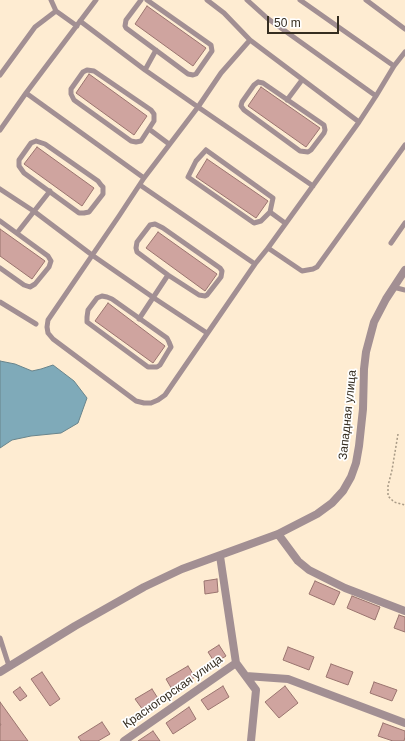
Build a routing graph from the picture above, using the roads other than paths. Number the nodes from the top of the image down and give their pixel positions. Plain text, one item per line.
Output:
1 (51, 0) edge
2 (96, 0) edge
3 (141, 0) edge
4 (147, 0) edge
5 (207, 0) edge
6 (247, 0) edge
7 (300, 0) edge
8 (366, 0) edge
9 (56, 11) junction
10 (78, 23) junction
11 (405, 29) edge
12 (250, 40) junction
13 (156, 50) junction
14 (405, 52) edge
15 (394, 66) junction
16 (145, 70) junction
17 (0, 75) edge
18 (302, 80) junction
19 (26, 93) junction
20 (376, 96) junction
21 (287, 100) junction
22 (198, 107) junction
23 (359, 122) junction
24 (149, 129) junction
25 (0, 130) edge
26 (169, 144) junction
27 (405, 144) edge
28 (144, 178) junction
29 (140, 184) junction
30 (313, 186) junction
31 (0, 189) edge
32 (50, 191) junction
33 (34, 212) junction
34 (270, 212) junction
35 (0, 221) edge
36 (285, 223) junction
37 (405, 223) edge
38 (17, 233) junction
39 (391, 243) dead end
40 (268, 248) junction
41 (92, 255) junction
42 (255, 264) junction
43 (0, 268) edge
44 (405, 270) edge
45 (168, 275) junction
46 (393, 288) junction
47 (405, 290) edge
48 (154, 298) junction
49 (0, 302) edge
50 (139, 319) junction
51 (36, 324) dead end
52 (208, 333) junction
53 (278, 534) junction
54 (220, 556) junction
55 (405, 611) edge
56 (0, 638) edge
57 (236, 663) junction
58 (9, 666) junction
59 (0, 672) edge
60 (246, 676) junction
61 (405, 723) edge
62 (124, 741) edge
63 (251, 741) edge

1 - 9 lane
2 - 10 lane
3 - 13 lane
4 - 13 lane
5 - 12 lane
6 - 20 lane
7 - 15 lane
8 - 11 lane
9 - 10 lane
9 - 17 lane
10 - 16 lane
10 - 19 lane
12 - 18 lane
12 - 22 lane
13 - 16 lane
14 - 15 lane
15 - 20 lane
16 - 22 lane
18 - 21 lane
18 - 23 lane
19 - 25 lane
19 - 28 lane
20 - 23 lane
21 - 21 lane
22 - 26 lane
22 - 30 lane
23 - 30 lane
24 - 24 lane
24 - 26 lane
26 - 28 lane
27 - 40 lane
28 - 29 lane
29 - 41 lane
29 - 42 lane
30 - 36 lane
31 - 33 lane
32 - 32 lane
32 - 33 lane
33 - 38 lane
33 - 41 lane
34 - 34 lane
34 - 36 lane
35 - 38 lane
36 - 40 lane
37 - 39 lane
38 - 43 lane
40 - 42 lane
41 - 48 lane
41 - 52 lane
42 - 52 lane
44 - 46 street, Западная улица
45 - 45 lane
45 - 48 lane
46 - 47 lane
46 - 53 street, Западная улица
48 - 50 lane
48 - 52 lane
49 - 51 lane
50 - 50 lane
53 - 54 street, Западная улица
53 - 55 street
54 - 57 street
54 - 58 street, Западная улица
56 - 58 lane
57 - 60 street
57 - 62 street, Красногорская улица
58 - 59 street, Западная улица
60 - 61 street
60 - 63 street

